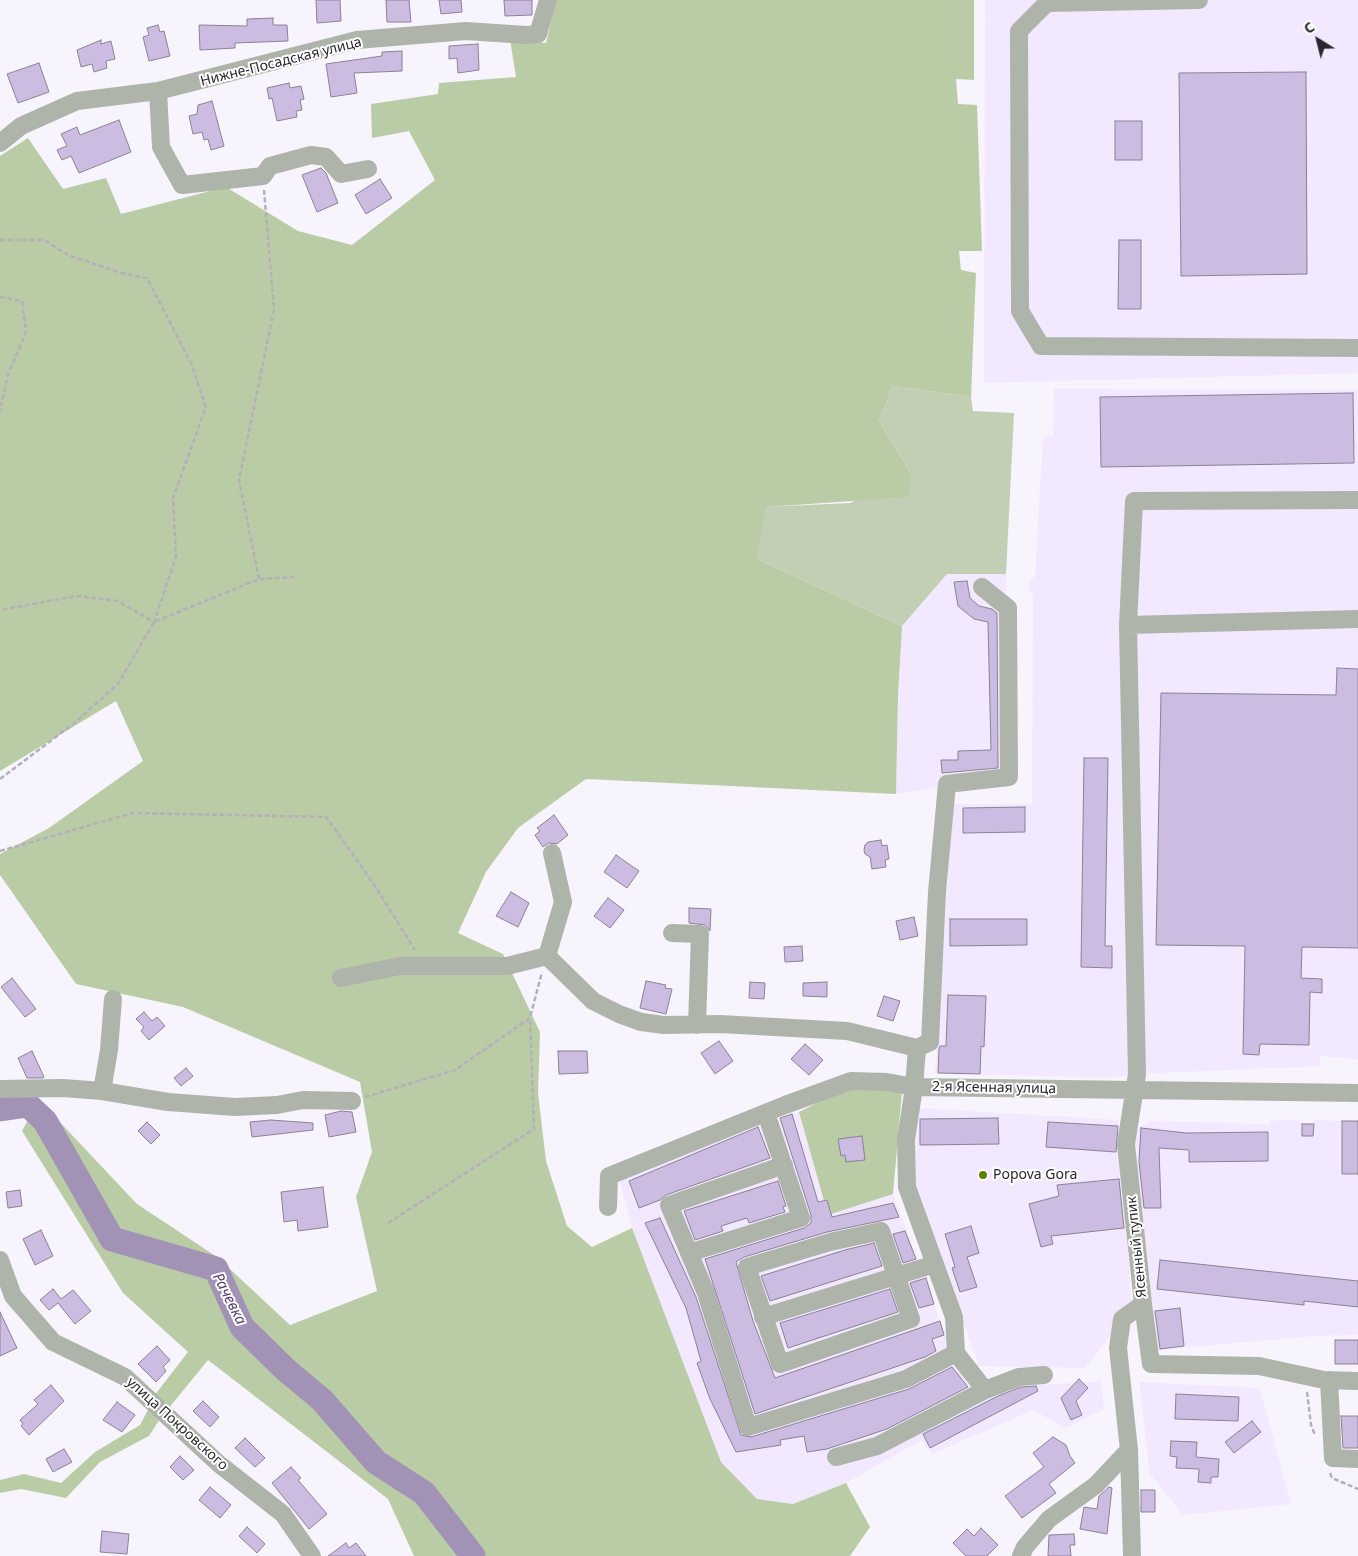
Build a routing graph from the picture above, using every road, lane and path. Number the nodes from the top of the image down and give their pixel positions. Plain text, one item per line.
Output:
1 (548, 0) edge
2 (1199, 0) edge
3 (158, 91) junction
4 (0, 142) edge
5 (368, 169) dead end
6 (262, 176) junction
7 (0, 240) edge
8 (0, 297) edge
9 (1358, 348) edge
10 (0, 411) edge
11 (1358, 500) edge
12 (296, 577) dead end
13 (259, 579) junction
14 (982, 587) dead end
15 (0, 610) edge
16 (1358, 619) edge
17 (154, 622) junction
18 (1128, 625) junction
19 (0, 779) edge
20 (0, 851) edge
21 (552, 854) dead end
22 (672, 933) dead end
23 (547, 956) junction
24 (426, 966) junction
25 (341, 978) dead end
26 (113, 999) dead end
27 (530, 1018) junction
28 (697, 1025) junction
29 (917, 1048) junction
30 (914, 1087) junction
31 (0, 1089) edge
32 (1136, 1090) junction
33 (102, 1092) junction
34 (1358, 1093) edge
35 (352, 1101) joint
36 (766, 1113) junction
37 (784, 1165) junction
38 (608, 1207) dead end
39 (388, 1223) dead end
40 (689, 1253) junction
41 (0, 1260) edge
42 (935, 1264) junction
43 (897, 1276) junction
44 (6, 1299) edge
45 (1143, 1304) junction
46 (763, 1317) junction
47 (956, 1353) junction
48 (1044, 1375) dead end
49 (1328, 1380) junction
50 (1358, 1381) edge
51 (985, 1390) junction
52 (1129, 1450) junction
53 (836, 1457) dead end
54 (1358, 1459) edge
55 (312, 1556) edge
56 (1020, 1556) edge
57 (1132, 1556) edge

1 - 3 street, Нижне-Посадская улица
2 - 9 street
3 - 4 street, Нижне-Посадская улица
3 - 6 street
5 - 6 street
6 - 13 path
7 - 17 path
8 - 10 path
11 - 18 street, Ясенный тупик
12 - 13 path
13 - 17 path
14 - 29 street
15 - 17 path
16 - 18 street
17 - 19 path
18 - 32 street, Ясенный тупик
20 - 24 path
21 - 23 street
22 - 28 street
23 - 24 street
23 - 27 path
23 - 28 street
24 - 25 street
26 - 33 street
27 - 35 path
27 - 39 path
28 - 29 street
29 - 30 street, 2-я Ясенная улица
30 - 32 street, 2-я Ясенная улица
30 - 36 street
30 - 42 street
31 - 33 street
32 - 34 street, 2-я Ясенная улица
32 - 45 street, Ясенный тупик
33 - 35 street
36 - 37 street
36 - 38 street
37 - 40 street
37 - 40 street
40 - 47 street
41 - 44 street, улица Покровского
42 - 43 street
42 - 47 street
43 - 46 street
43 - 46 street
43 - 46 street
44 - 55 street, улица Покровского
45 - 49 street
45 - 52 street, Ясенный тупик
47 - 51 street
48 - 51 street
49 - 50 street
49 - 54 street
51 - 53 street
52 - 56 street
52 - 57 street, Ясенный тупик

